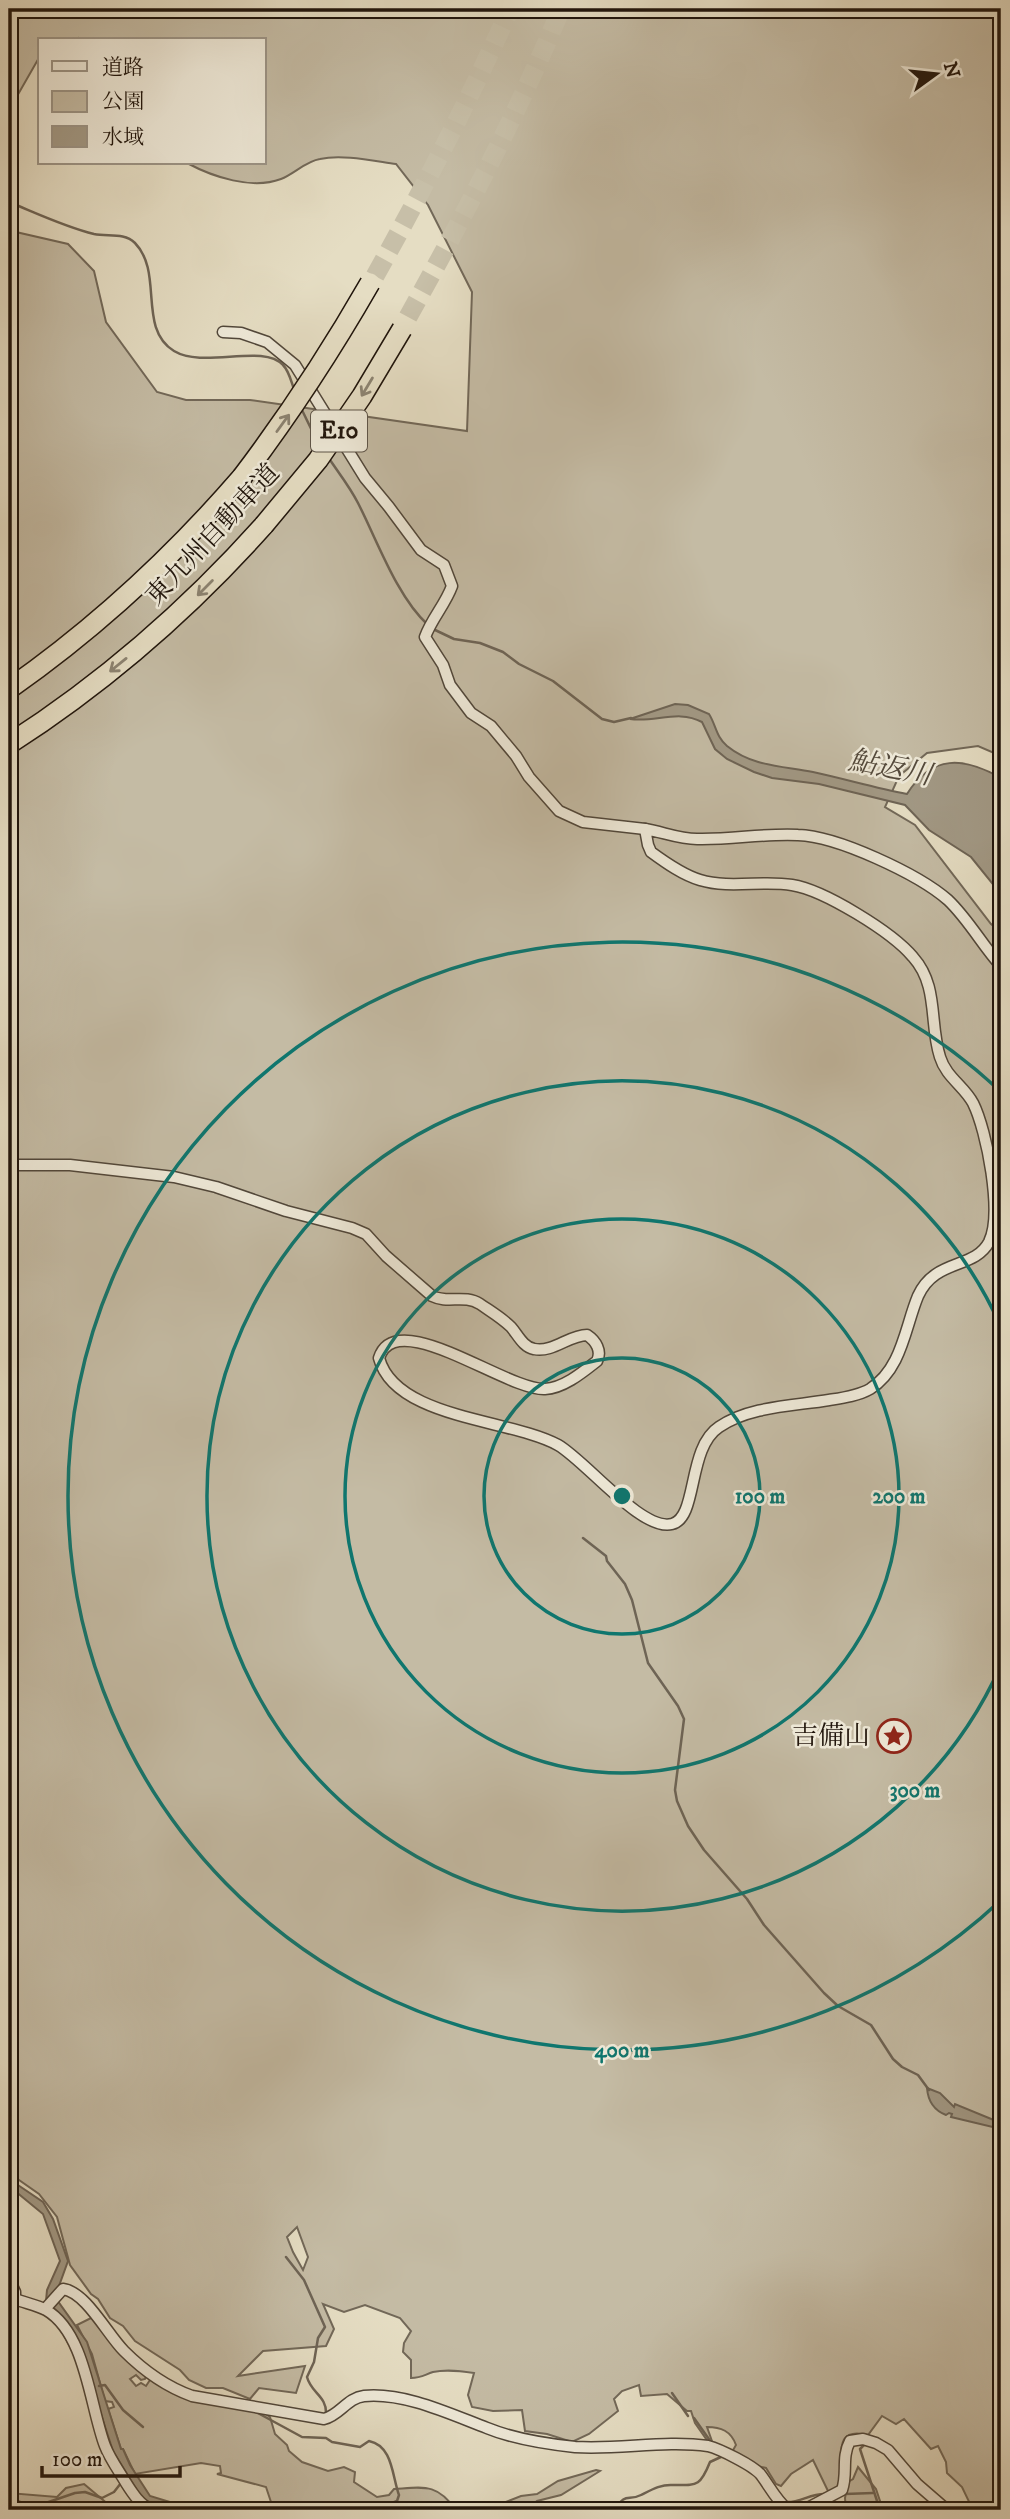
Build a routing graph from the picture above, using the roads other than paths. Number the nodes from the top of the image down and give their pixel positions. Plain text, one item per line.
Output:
1 (373, 279) tunnel mouth
2 (405, 323) tunnel mouth
3 (223, 332) dead end
4 (9, 689) edge
5 (9, 744) edge
6 (645, 829) junction
7 (1001, 966) edge
8 (9, 1165) edge
9 (9, 2279) edge
10 (12, 2299) edge
11 (50, 2308) junction
12 (152, 2510) edge
13 (788, 2510) edge
14 (804, 2510) edge
15 (947, 2510) edge

4 -> 1 highway, 東九州自動車道 / E10, bridge
2 -> 5 highway, 東九州自動車道 / E10, bridge
3 - 6 street
6 - 7 street
6 - 8 street
9 - 10 street
10 - 11 street
11 - 12 street
11 - 13 street
14 - 15 street

